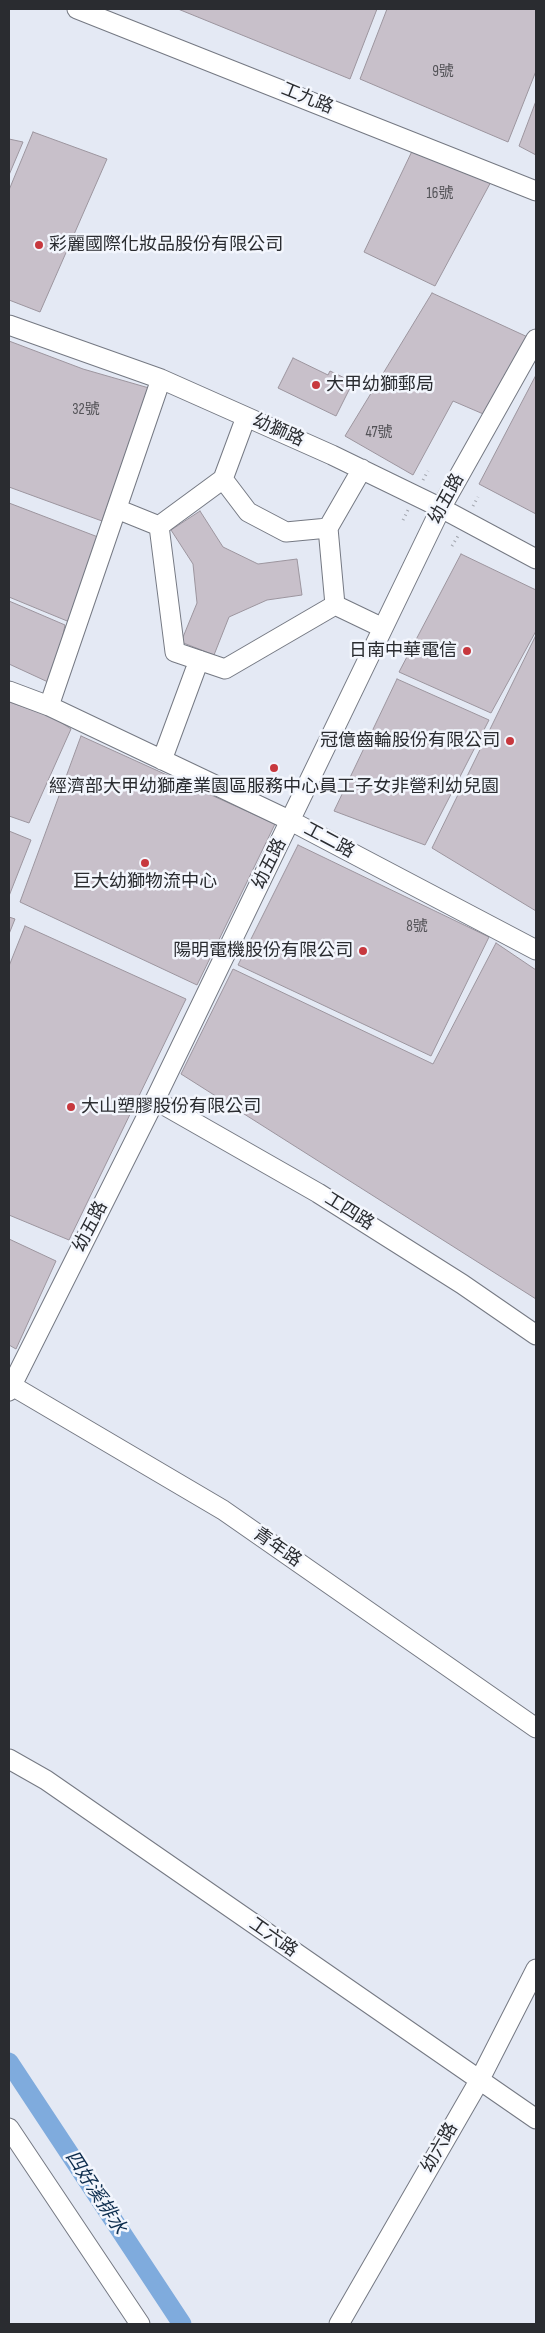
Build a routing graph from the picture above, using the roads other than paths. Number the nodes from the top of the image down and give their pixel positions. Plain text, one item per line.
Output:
1 (77, 9) edge
2 (536, 191) edge
3 (9, 325) edge
4 (536, 339) edge
5 (161, 379) junction
6 (246, 417) junction
7 (362, 470) junction
8 (223, 479) junction
9 (117, 508) junction
10 (441, 508) junction
11 (158, 526) junction
12 (328, 528) junction
13 (536, 560) edge
14 (336, 605) junction
15 (383, 628) junction
16 (199, 660) junction
17 (9, 692) edge
18 (49, 706) junction
19 (162, 760) junction
20 (291, 821) junction
21 (536, 950) edge
22 (155, 1100) junction
23 (536, 1335) edge
24 (10, 1387) edge
25 (536, 1728) edge
26 (9, 1759) edge
27 (536, 1969) edge
28 (479, 2081) junction
29 (536, 2120) edge
30 (9, 2128) edge
31 (140, 2324) edge
32 (339, 2324) edge

1 - 2 street, 工九路
3 - 5 street, 幼獅路
4 - 10 street, 幼五路
5 - 6 street, 幼獅路
5 - 9 street
6 - 7 street, 幼獅路
6 - 8 street
7 - 10 street, 幼獅路
7 - 12 street
8 - 11 street
8 - 12 street
9 - 11 street
9 - 18 street
10 - 13 street, 幼獅路
10 - 15 street, 幼五路
11 - 16 street
12 - 14 street
14 - 15 street
14 - 16 street
15 - 20 street, 幼五路
16 - 19 street
17 - 18 street, 工二路
18 - 19 street, 工二路
19 - 20 street, 工二路
20 - 21 street, 工二路
20 - 22 street, 幼五路
22 - 23 street, 工四路
22 - 24 street, 幼五路
24 - 25 street, 青年路
26 - 28 street, 工六路
27 - 28 street, 幼六路
28 - 29 street, 工六路
28 - 32 street, 幼六路
30 - 31 street

